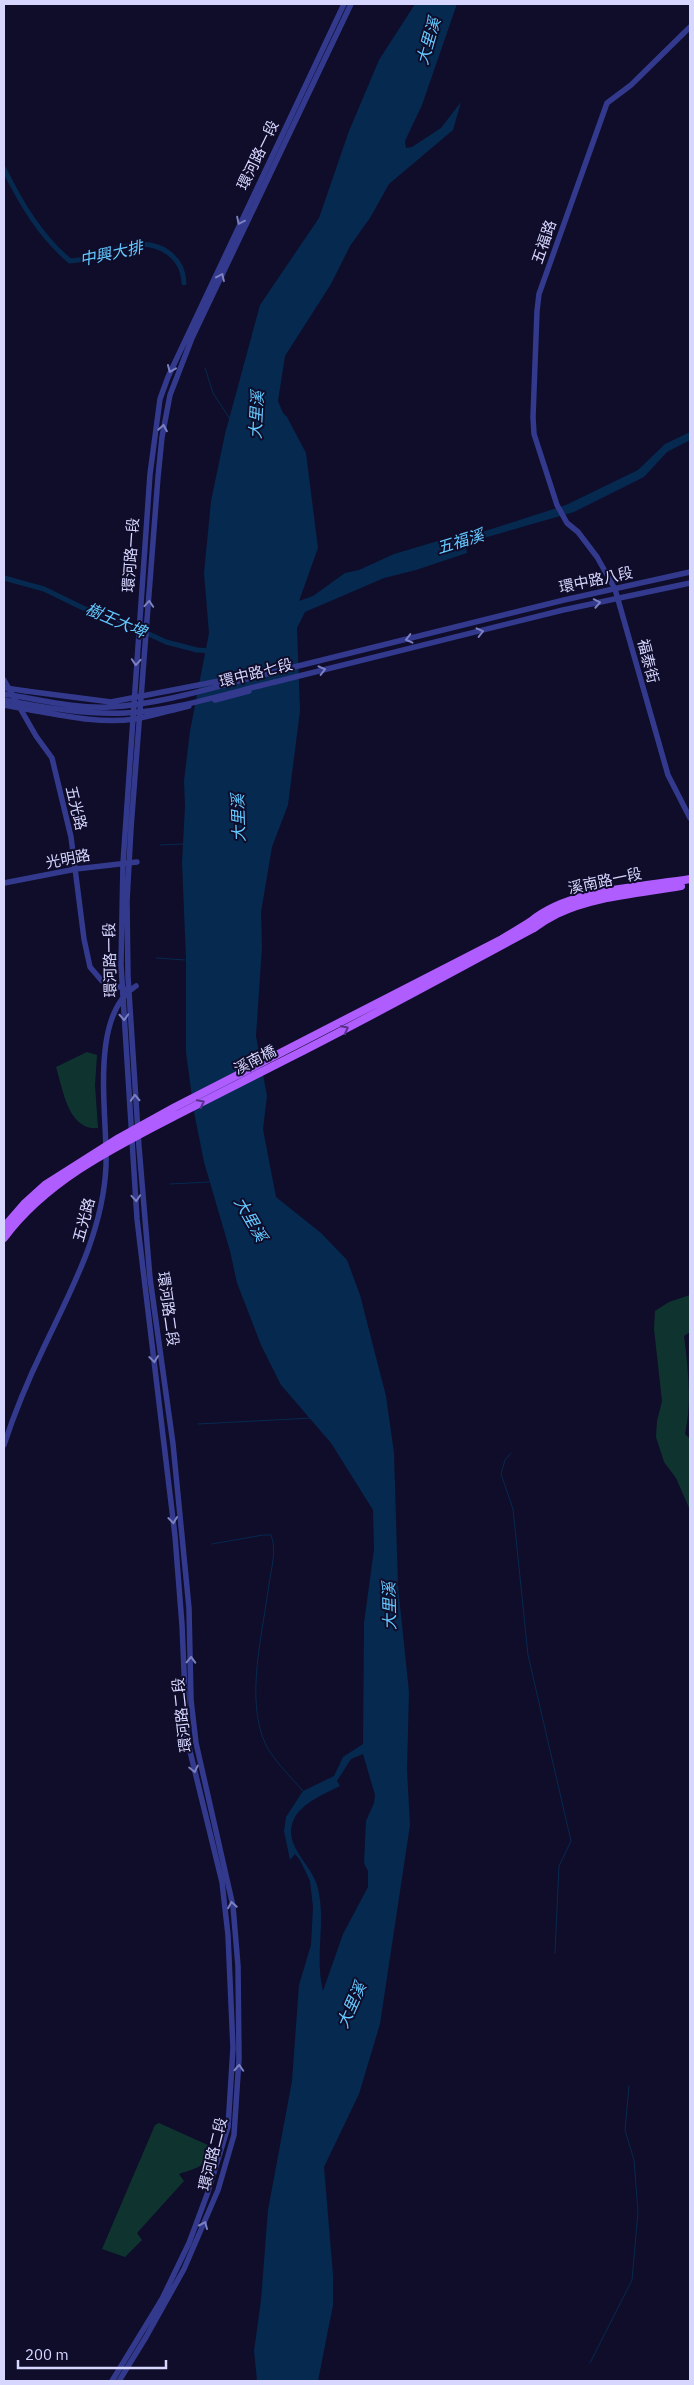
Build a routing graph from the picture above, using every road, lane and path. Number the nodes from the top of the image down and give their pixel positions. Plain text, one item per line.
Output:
1 (344, 4) edge
2 (351, 4) edge
3 (690, 27) edge
4 (565, 520) joint
5 (690, 572) edge
6 (690, 583) edge
7 (614, 589) junction
8 (618, 599) junction
9 (508, 614) joint
10 (511, 624) joint
11 (274, 672) junction
12 (4, 680) edge
13 (275, 682) junction
14 (5, 690) edge
15 (4, 700) edge
16 (4, 704) edge
17 (18, 706) junction
18 (690, 818) edge
19 (137, 862) dead end
20 (126, 863) junction
21 (76, 869) junction
22 (690, 880) edge
23 (4, 883) edge
24 (690, 884) edge
25 (532, 925) junction
26 (136, 986) dead end
27 (122, 988) junction
28 (129, 991) junction
29 (123, 996) junction
30 (139, 1147) joint
31 (132, 1149) joint
32 (4, 1228) edge
33 (4, 1238) edge
34 (4, 1445) edge
35 (181, 2268) junction
36 (112, 2381) edge
37 (119, 2381) edge

1 -> 20 street, 環河路一段
20 -> 2 street, 環河路一段
3 - 4 street, 五福路
4 - 7 street, 福泰街
5 - 7 street, 環中路八段
6 - 8 street, 環中路八段
7 - 8 street, 福泰街
7 - 9 street, 環中路八段
10 -> 8 street, 環中路八段
8 - 18 street, 福泰街
9 -> 11 street, 環中路七段
13 -> 10 street, 環中路七段
11 - 14 street, bridge
11 - 14 street, 環中路七段, bridge
12 - 14 street, 五光路
13 - 15 street, 環中路七段, bridge
13 - 17 street, bridge
14 - 17 street, 五光路
16 - 17 street
17 - 21 street, 五光路
19 - 20 street, 光明路
20 - 21 street, 光明路
20 - 27 street, 環河路一段
20 - 28 street, 環河路一段
21 - 23 street, 光明路
21 - 27 street, 五光路
22 - 25 main road, 溪南路一段
24 - 25 main road, 溪南路一段
25 - 32 main road, 溪南橋, bridge
33 -> 25 main road, 溪南橋, bridge
26 - 28 street, 五光路
27 - 28 street, 五光路
27 - 29 street, 環河路一段
28 - 29 street, 五光路
30 -> 28 street, 環河路一段
29 -> 31 street, 環河路一段
29 - 34 street, 五光路
35 -> 30 street, 環河路二段
31 -> 35 street, 環河路二段
35 - 36 street
35 - 37 street

